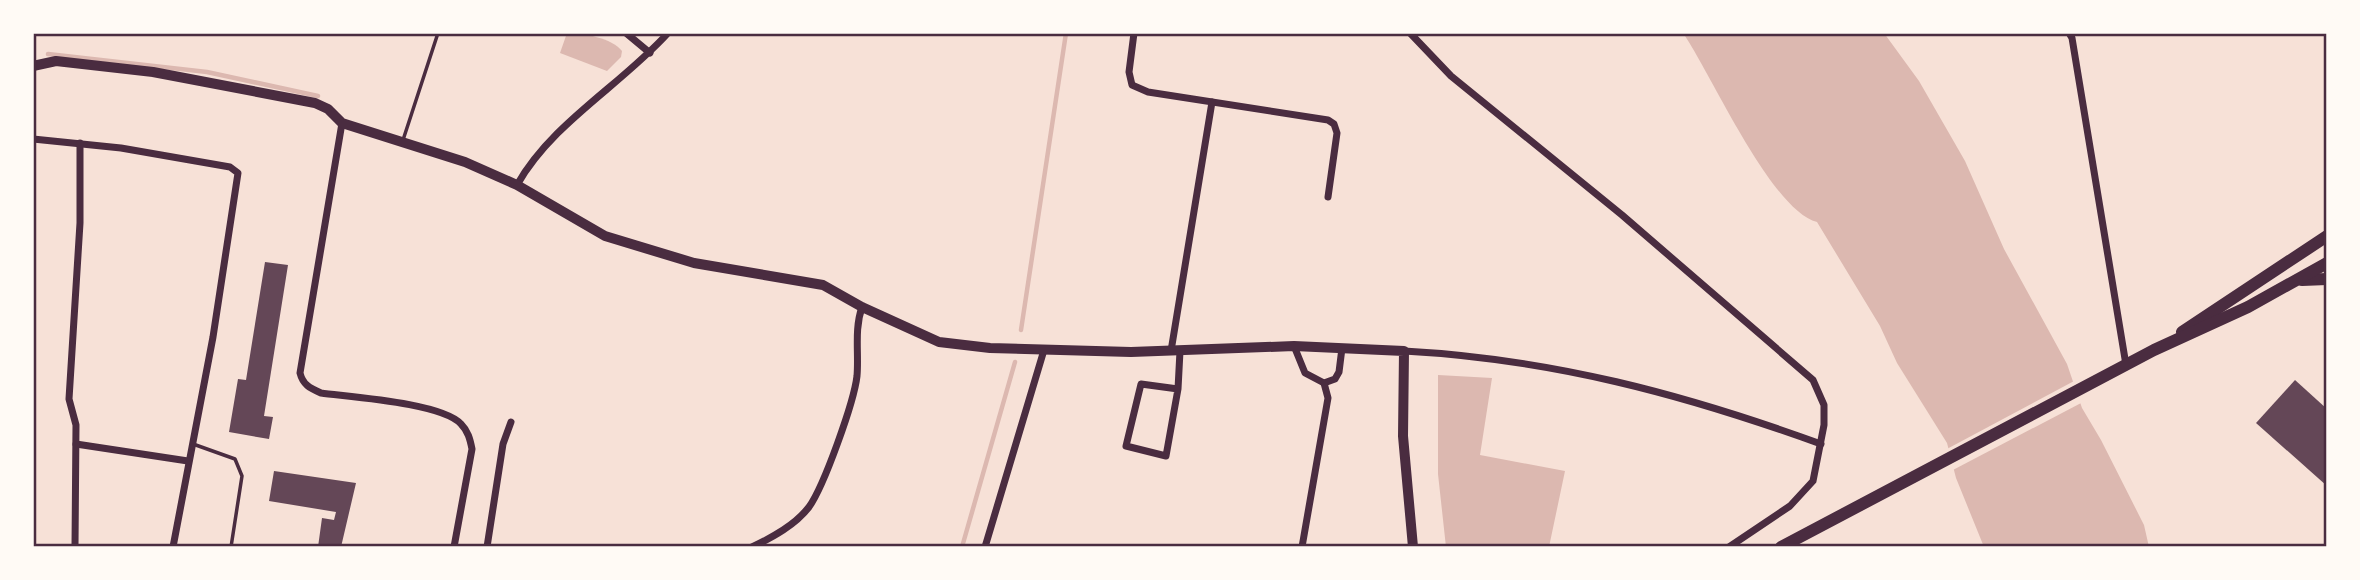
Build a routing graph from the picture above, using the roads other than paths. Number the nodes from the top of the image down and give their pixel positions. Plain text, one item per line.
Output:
1 (438, 33) edge
2 (626, 33) edge
3 (668, 33) edge
4 (1134, 33) edge
5 (1410, 33) edge
6 (2071, 35) edge
7 (650, 52) junction
8 (33, 66) edge
9 (1212, 102) junction
10 (342, 123) junction
11 (33, 139) edge
12 (403, 142) junction
13 (80, 143) junction
14 (517, 185) junction
15 (1328, 197) dead end
16 (2327, 236) edge
17 (2327, 243) edge
18 (2312, 246) junction
19 (2327, 263) edge
20 (2327, 279) edge
21 (2299, 280) junction
22 (862, 307) junction
23 (2170, 342) junction
24 (1294, 346) junction
25 (1342, 348) junction
26 (1044, 350) junction
27 (1176, 351) junction
28 (1404, 351) junction
29 (2126, 366) junction
30 (1324, 383) junction
31 (1178, 389) junction
32 (511, 422) dead end
33 (193, 443) junction
34 (76, 444) junction
35 (1821, 444) junction
36 (188, 461) junction
37 (75, 547) edge
38 (173, 547) edge
39 (231, 547) edge
40 (454, 547) edge
41 (487, 547) edge
42 (752, 547) edge
43 (985, 547) edge
44 (1302, 547) edge
45 (1413, 547) edge
46 (1729, 547) edge
47 (1781, 547) edge

1 - 12 lane
2 - 7 street
3 - 7 street
4 - 9 street
5 - 35 street
6 - 29 street
7 - 14 street
8 - 10 street
9 - 15 street
9 - 27 street
10 - 12 street
10 - 40 street
11 - 13 street
12 - 14 street
13 - 33 street
13 - 34 street
14 - 22 street
16 - 18 main road
17 - 18 main road
18 - 23 main road
19 - 21 main road
20 - 21 main road
21 - 23 main road
22 - 26 street
22 - 42 street
23 - 29 main road
24 - 25 street
24 - 27 street
24 - 30 street
25 - 28 street
25 - 30 street
26 - 27 street
26 - 43 street
27 - 31 street
28 - 35 street
28 - 45 street
29 - 47 main road
30 - 44 street
31 - 31 street
32 - 41 street
33 - 36 street
33 - 39 lane
34 - 36 street
34 - 37 street
35 - 46 street
36 - 38 street

